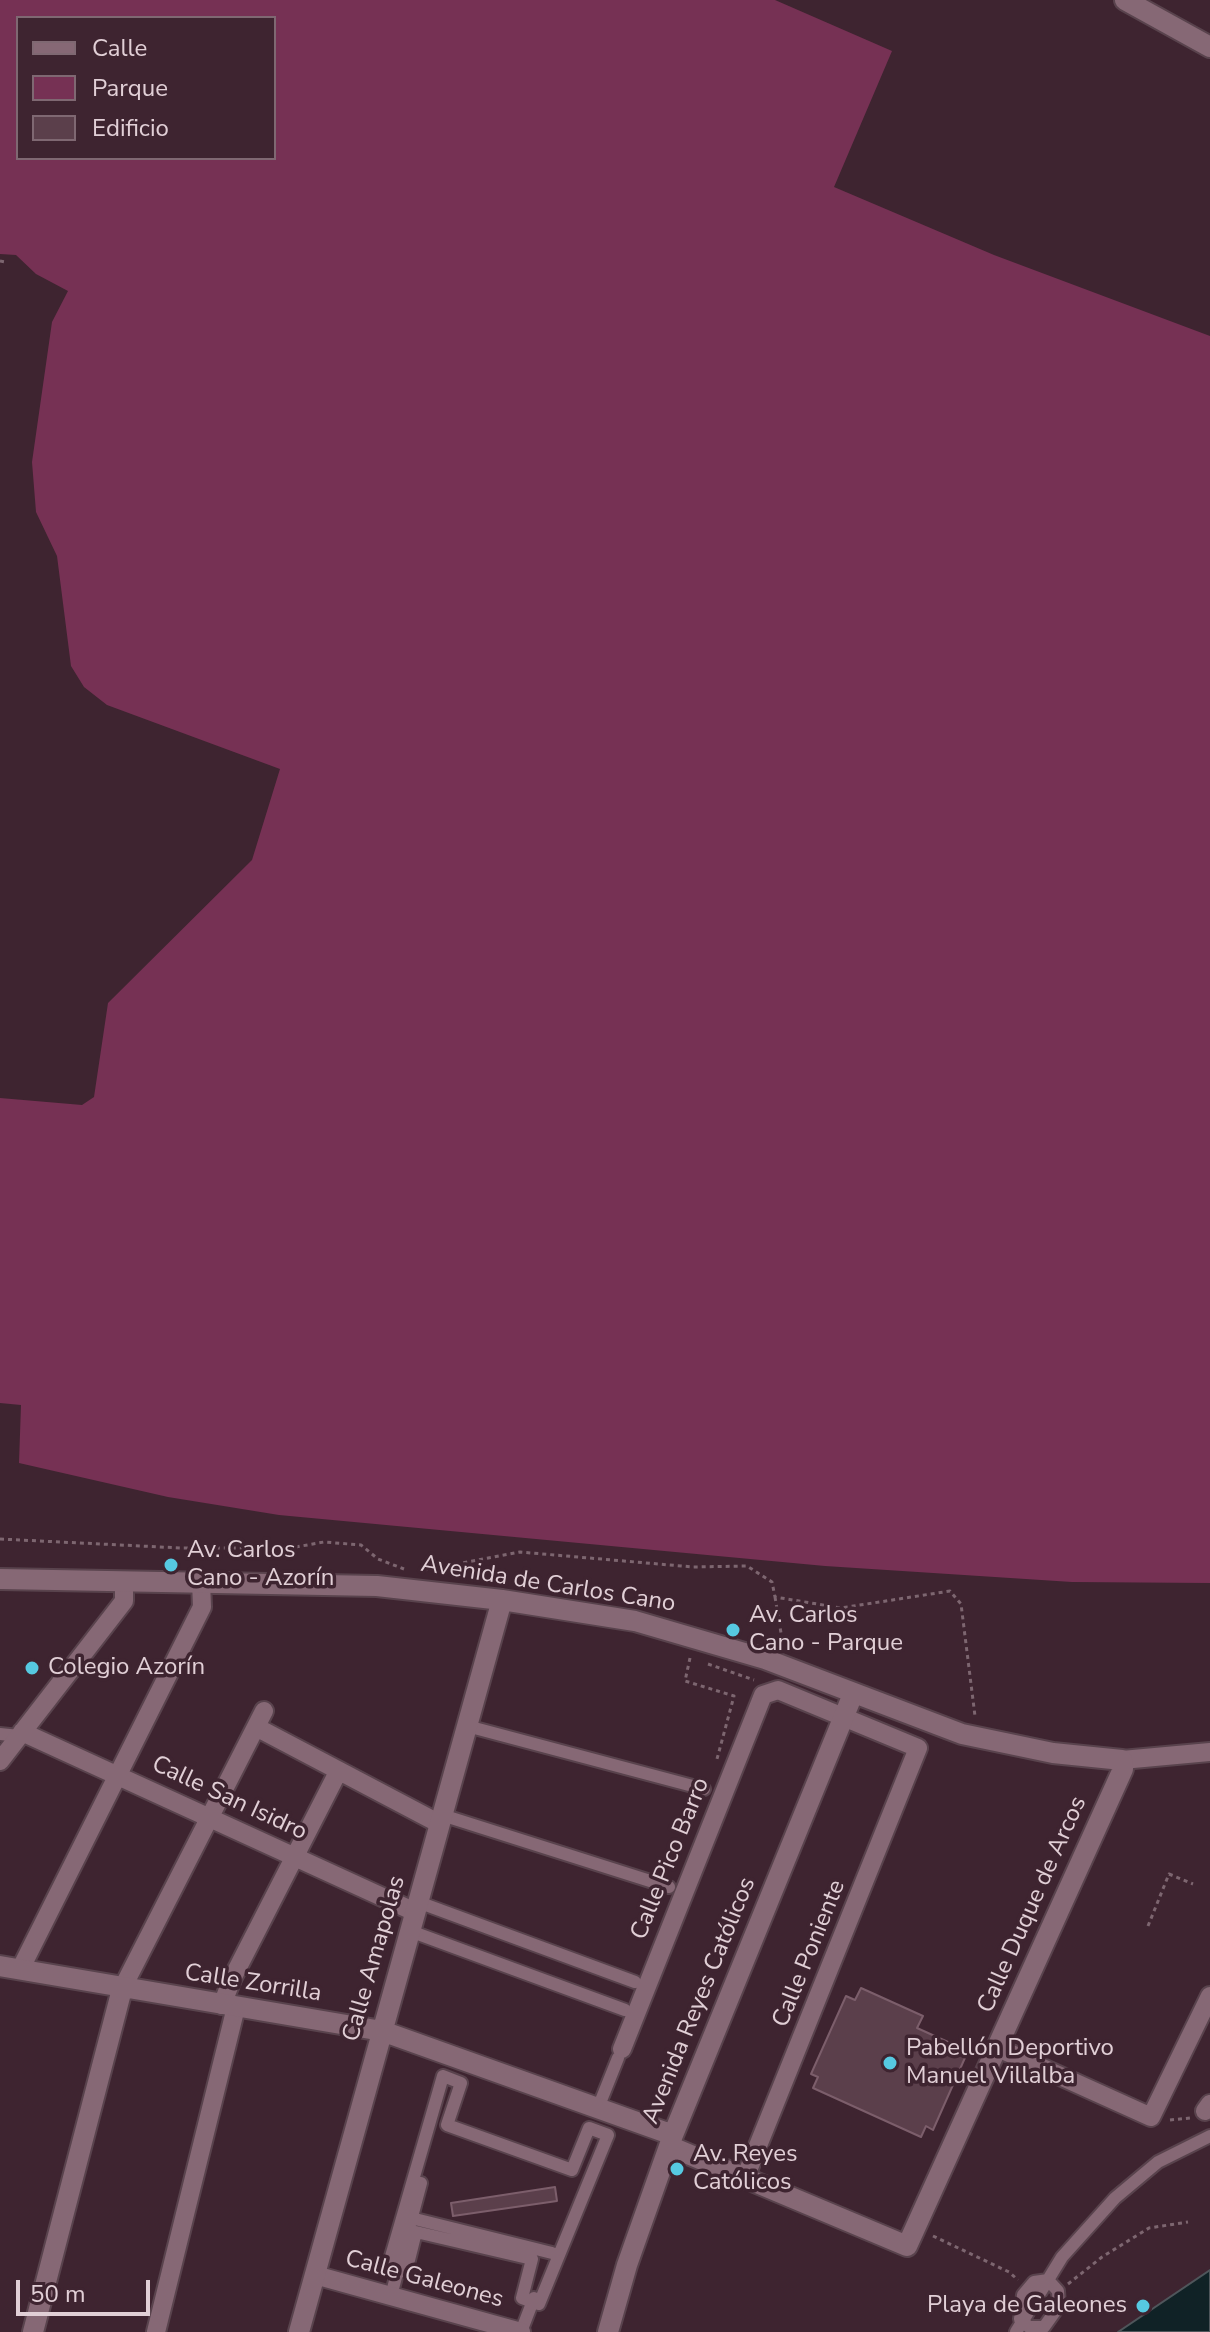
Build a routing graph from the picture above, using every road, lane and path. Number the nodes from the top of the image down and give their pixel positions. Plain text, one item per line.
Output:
1 (1125, 0) edge
2 (1210, 47) edge
3 (0, 261) edge
4 (6, 262) dead end
5 (0, 1539) edge
6 (410, 1570) dead end
7 (422, 1570) dead end
8 (0, 1579) edge
9 (201, 1581) junction
10 (124, 1583) junction
11 (775, 1597) junction
12 (502, 1600) junction
13 (784, 1655) dead end
14 (770, 1690) junction
15 (853, 1694) junction
16 (844, 1716) junction
17 (974, 1723) dead end
18 (467, 1726) junction
19 (14, 1734) edge
20 (1210, 1752) edge
21 (1122, 1760) junction
22 (0, 1761) edge
23 (338, 1772) junction
24 (116, 1774) junction
25 (704, 1789) joint
26 (210, 1816) junction
27 (441, 1819) junction
28 (294, 1856) junction
29 (1193, 1884) dead end
30 (669, 1887) dead end
31 (414, 1915) junction
32 (1148, 1926) dead end
33 (10, 1968) edge
34 (635, 1982) dead end
35 (122, 1989) junction
36 (1210, 1996) edge
37 (229, 2006) junction
38 (625, 2010) dead end
39 (382, 2031) junction
40 (996, 2047) junction
41 (620, 2053) joint
42 (454, 2056) junction
43 (449, 2078) junction
44 (1208, 2108) edge
45 (603, 2110) junction
46 (1151, 2117) junction
47 (436, 2125) junction
48 (600, 2132) junction
49 (1210, 2136) edge
50 (671, 2141) junction
51 (745, 2178) junction
52 (581, 2179) junction
53 (411, 2218) junction
54 (1188, 2222) dead end
55 (907, 2246) joint
56 (552, 2253) junction
57 (398, 2270) junction
58 (315, 2275) junction
59 (1049, 2278) junction
60 (391, 2296) junction
61 (533, 2302) junction
62 (1020, 2328) edge
63 (516, 2331) edge
64 (33, 2332) edge
65 (156, 2332) edge
66 (299, 2332) edge
67 (608, 2332) edge

1 - 2 street
3 - 4 path
5 - 6 path
7 - 11 path
8 - 10 street, Avenida de Carlos Cano
9 - 10 street, Avenida de Carlos Cano
9 - 12 street, Avenida de Carlos Cano
9 - 24 street
10 - 19 street
11 - 13 path
11 - 17 path
12 - 15 street, Avenida de Carlos Cano
12 - 18 street, Calle Amapolas
14 - 16 street
14 - 25 path
14 - 41 street, Calle Pico Barro
15 - 16 street, Avenida Reyes Católicos
15 - 21 street, Avenida de Carlos Cano
16 - 50 street, Avenida Reyes Católicos
16 - 51 street, Calle Poniente
18 - 25 street
18 - 27 street, Calle Amapolas
19 - 22 street
19 - 24 street, Calle San Isidro
20 - 21 street, Avenida de Carlos Cano
21 - 40 street, Calle Duque de Arcos
23 - 26 street
23 - 27 street
23 - 28 street
24 - 26 street, Calle San Isidro
24 - 33 street
26 - 28 street, Calle San Isidro
26 - 35 street
27 - 30 street
27 - 31 street, Calle Amapolas
28 - 31 street, Calle San Isidro
28 - 37 street
29 - 32 path
31 - 34 street
31 - 38 street
31 - 39 street, Calle Amapolas
33 - 35 street, Calle Zorrilla
35 - 37 street, Calle Zorrilla
35 - 64 street
36 - 46 street
37 - 39 street, Calle Zorrilla
37 - 65 street
39 - 42 street, Calle Zorrilla
39 - 58 street, Calle Amapolas
40 - 46 street
40 - 55 street, Calle Duque de Arcos
41 - 45 street, Calle Pico Barro
42 - 43 street
42 - 45 street, Calle Zorrilla
43 - 47 street
43 - 48 street
43 - 57 street
44 - 46 path
45 - 48 street, Calle Pico Barro
45 - 50 street, Calle Zorrilla
47 - 52 street
47 - 53 street
48 - 52 street
48 - 61 street
49 - 59 street
50 - 51 street, Calle Zorrilla
50 - 67 street, Avenida Reyes Católicos
51 - 55 street, Calle Zorrilla
52 - 56 street
53 - 56 street
53 - 57 street
54 - 59 path
56 - 61 street
57 - 60 street
57 - 61 street
58 - 60 street, Calle Galeones
58 - 66 street, Calle Amapolas
59 - 62 street
59 - 62 street
60 - 63 street, Calle Galeones
61 - 63 street

